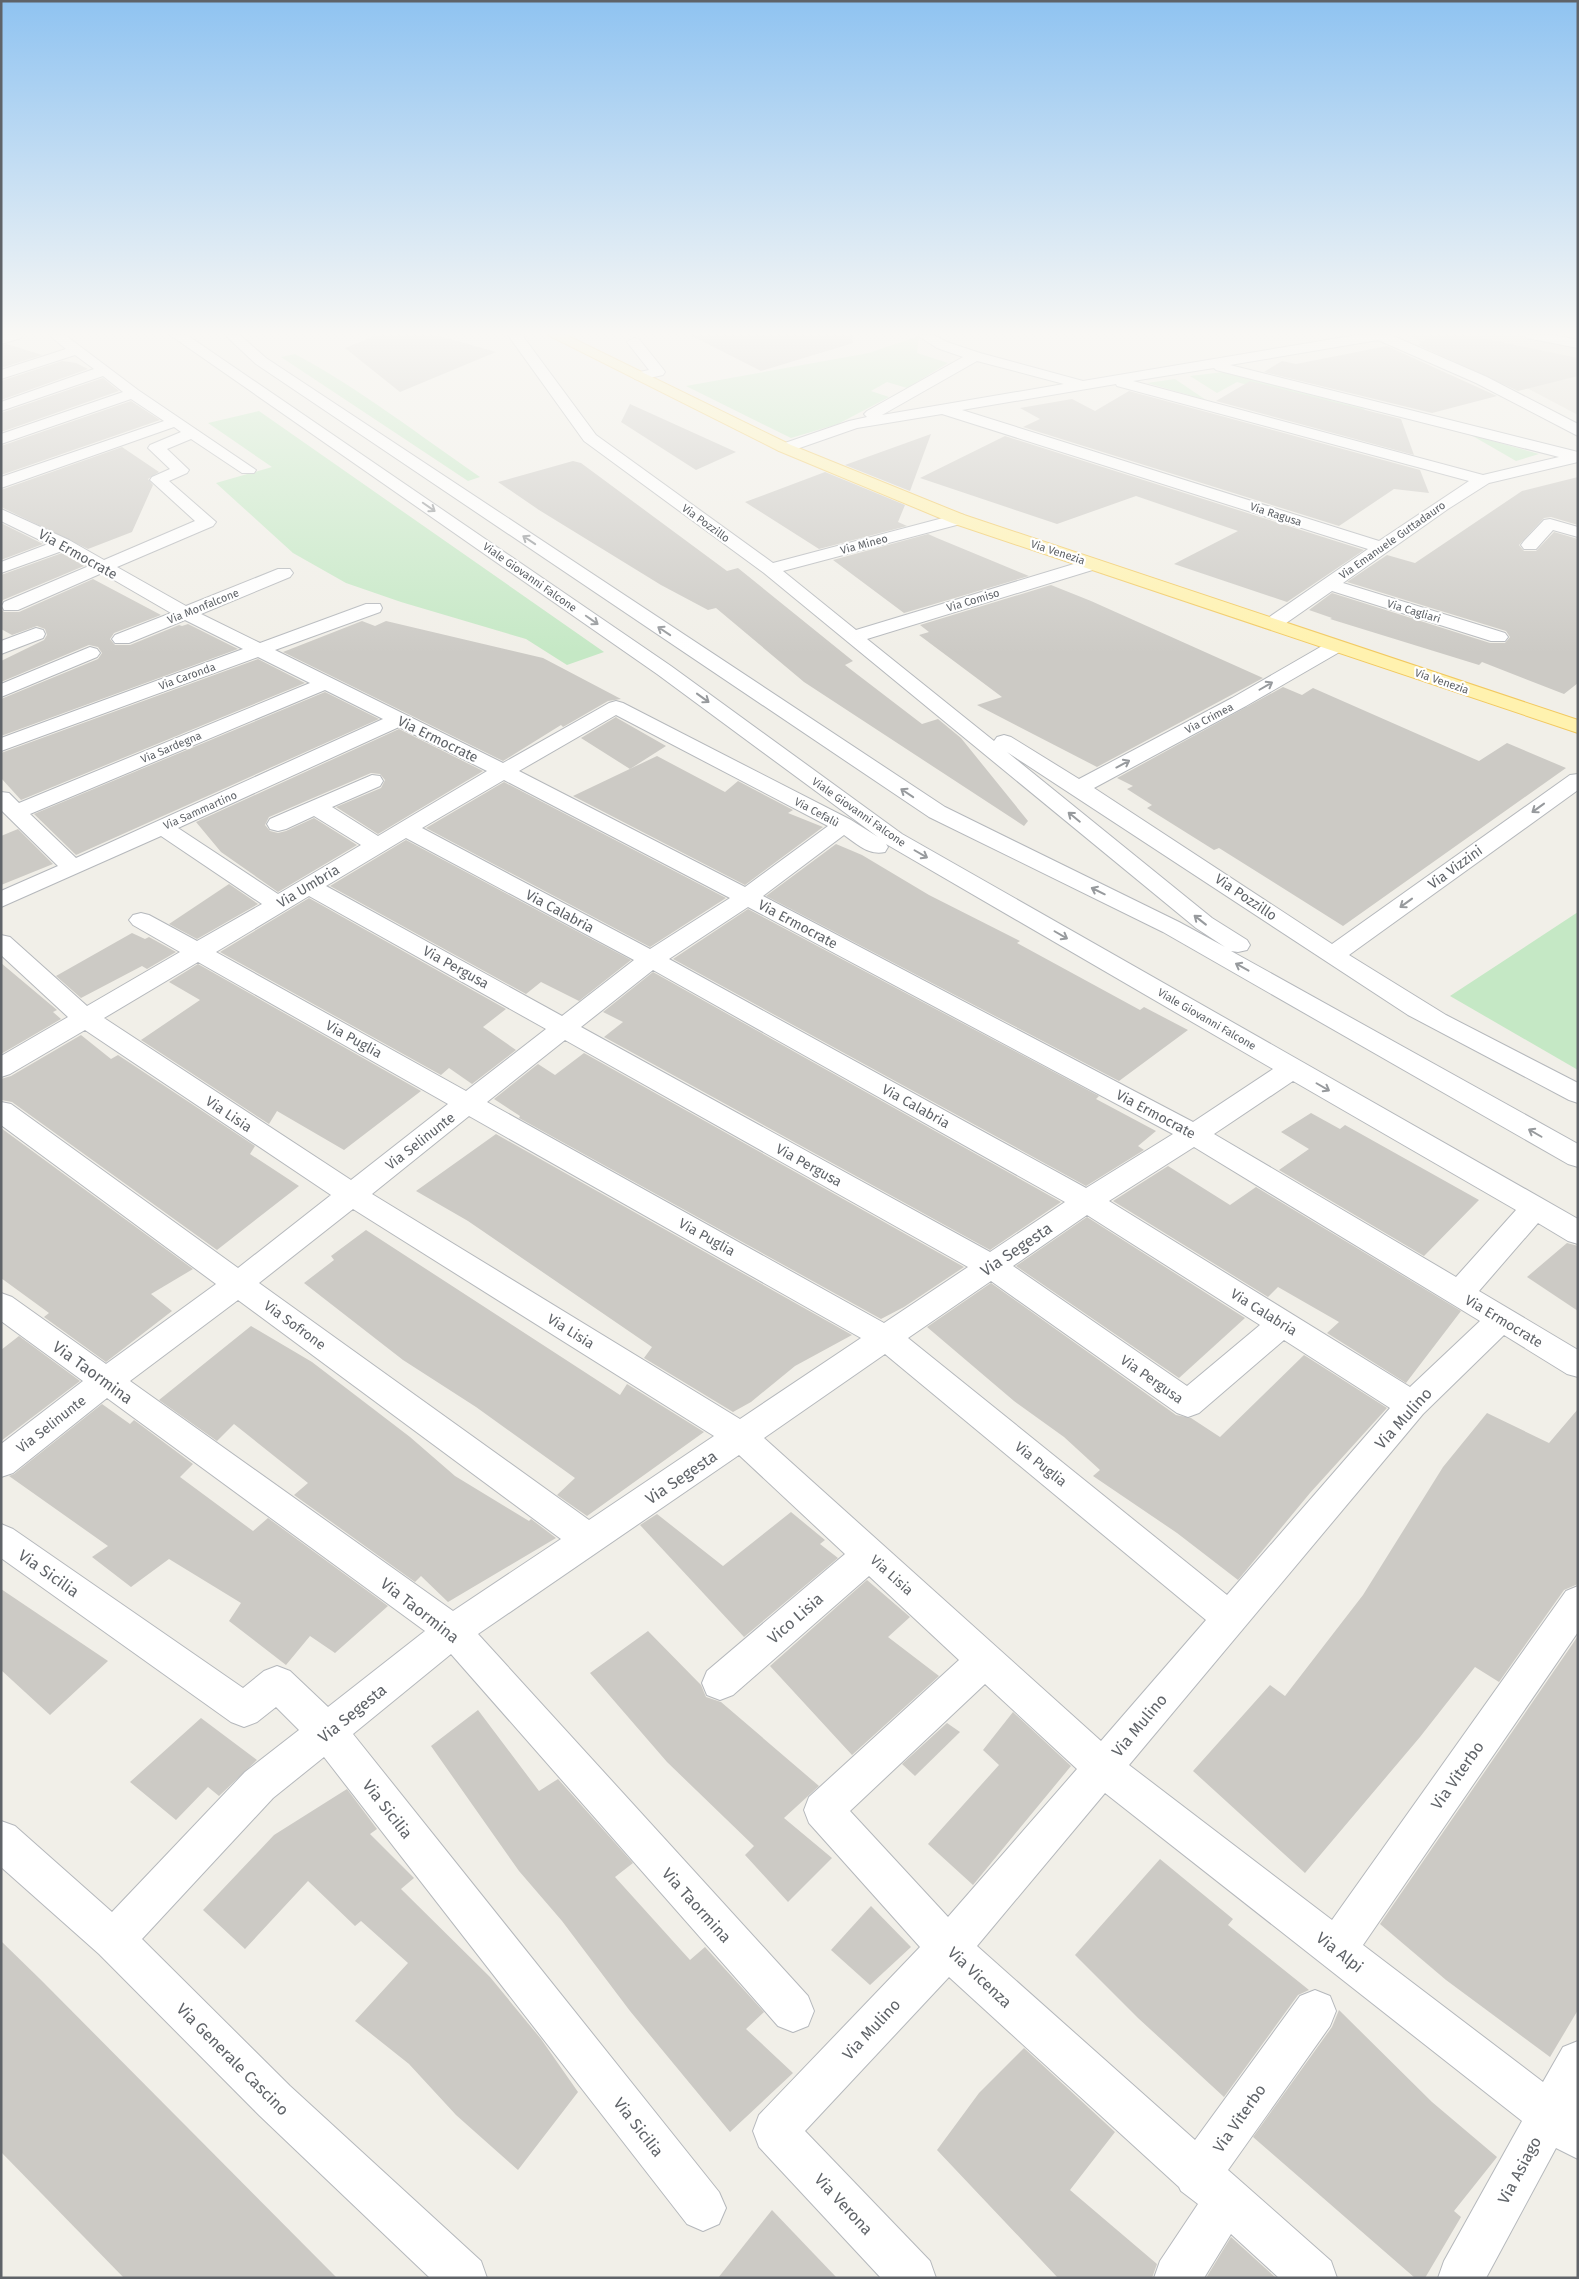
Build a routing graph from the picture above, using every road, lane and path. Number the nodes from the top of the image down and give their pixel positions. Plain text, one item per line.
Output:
1 (120, 441) edge
2 (172, 441) edge
3 (205, 441) edge
4 (334, 441) edge
5 (381, 441) edge
6 (595, 441) edge
7 (772, 441) edge
8 (804, 441) edge
9 (1044, 441) edge
10 (1340, 441) edge
11 (1513, 441) edge
12 (785, 448) junction
13 (1578, 458) edge
14 (248, 470) dead end
15 (1483, 480) junction
16 (1, 483) edge
17 (958, 518) junction
18 (8, 523) edge
19 (1578, 532) edge
20 (63, 544) junction
21 (1530, 544) dead end
22 (1381, 548) junction
23 (1093, 564) junction
24 (1, 568) edge
25 (103, 568) junction
26 (770, 569) junction
27 (284, 573) dead end
28 (1329, 584) junction
29 (11, 606) dead end
30 (373, 608) dead end
31 (185, 613) junction
32 (1272, 624) junction
33 (36, 634) dead end
34 (852, 637) junction
35 (1498, 637) dead end
36 (122, 639) dead end
37 (1336, 646) junction
38 (1, 648) edge
39 (258, 649) junction
40 (90, 653) dead end
41 (326, 683) junction
42 (919, 690) junction
43 (1, 691) edge
44 (616, 707) joint
45 (399, 720) junction
46 (1576, 725) edge
47 (1, 745) edge
48 (503, 771) junction
49 (1578, 780) edge
50 (372, 781) dead end
51 (1080, 787) junction
52 (9, 805) edge
53 (316, 807) junction
54 (278, 824) dead end
55 (843, 825) junction
56 (162, 827) junction
57 (406, 829) junction
58 (377, 845) junction
59 (73, 868) junction
60 (309, 886) junction
61 (747, 897) junction
62 (1, 900) edge
63 (278, 904) junction
64 (1019, 911) junction
65 (141, 920) dead end
66 (1, 942) edge
67 (198, 952) junction
68 (1333, 955) junction
69 (651, 959) junction
70 (85, 1018) junction
71 (564, 1027) junction
72 (1384, 1047) junction
73 (1, 1068) edge
74 (1292, 1069) junction
75 (1578, 1094) edge
76 (469, 1103) junction
77 (1, 1111) edge
78 (1194, 1134) junction
79 (1578, 1157) edge
80 (352, 1195) junction
81 (1088, 1201) junction
82 (1534, 1209) junction
83 (1578, 1233) edge
84 (991, 1266) junction
85 (238, 1284) junction
86 (1459, 1293) junction
87 (8, 1319) edge
88 (1501, 1319) junction
89 (1283, 1323) junction
90 (886, 1338) junction
91 (1578, 1365) edge
92 (106, 1381) junction
93 (1412, 1405) junction
94 (740, 1436) junction
95 (1, 1463) edge
96 (1, 1540) edge
97 (589, 1540) junction
98 (869, 1554) junction
99 (1578, 1602) edge
100 (1230, 1619) junction
101 (453, 1632) junction
102 (985, 1660) junction
103 (720, 1683) dead end
104 (328, 1732) junction
105 (1103, 1768) junction
106 (1, 1840) edge
107 (113, 1940) junction
108 (948, 1948) junction
109 (1336, 1949) junction
110 (1315, 2011) dead end
111 (792, 2012) dead end
112 (1578, 2062) edge
113 (1563, 2126) edge
114 (775, 2131) joint
115 (1212, 2188) junction
116 (703, 2208) dead end
117 (464, 2278) edge
118 (913, 2278) edge
119 (1177, 2278) edge
120 (1314, 2278) edge
121 (1461, 2278) edge

1 - 16 street
2 - 25 street
3 - 14 street
4 -> 64 street, Viale Giovanni Falcone
72 -> 5 street
6 - 26 street, Via Pozzillo
7 - 12 main road, Via Venezia
8 - 12 street
9 - 22 street, Via Ragusa
10 - 15 street
11 - 13 street
12 - 17 main road, Via Venezia
13 - 15 street, Via Emanuele Guttadauro
15 - 22 street, Via Emanuele Guttadauro
17 - 23 main road, Via Venezia
17 - 26 street, Via Mineo
18 - 20 street, Via Ermocrate
19 - 21 street
20 - 24 street
20 - 25 street, Via Ermocrate
22 - 28 street, Via Emanuele Guttadauro
23 - 32 main road, Via Venezia
23 - 34 street, Via Comiso
25 - 29 street
25 - 31 street, Via Ermocrate
26 - 34 street, Via Pozzillo
27 - 31 street, Via Monfalcone
28 - 32 street, Via Emanuele Guttadauro
28 - 35 street, Via Cagliari
30 - 39 street, Via Caronda
31 - 36 street, Via Monfalcone
31 - 39 street, Via Ermocrate
32 - 37 main road, Via Venezia
33 - 38 street
34 - 42 street, Via Pozzillo
37 - 46 main road, Via Venezia
51 -> 37 street, Via Crimea
39 - 41 street, Via Ermocrate
39 - 47 street, Via Caronda
40 - 43 street
41 - 45 street, Via Ermocrate
41 - 52 street, Via Sardegna
42 - 51 street, Via Pozzillo
72 -> 42 street, Via Pozzillo
44 - 48 street, Via Umbria
44 - 55 street, Via Cefalù
45 - 48 street, Via Ermocrate
45 - 56 street, Via Sammartino
48 - 57 street, Via Umbria
48 - 61 street, Via Ermocrate
49 -> 68 street, Via Vizzini
50 - 53 street
51 - 68 street, Via Pozzillo
52 - 59 street
53 - 54 street
53 - 58 street
55 - 61 street, Via Selinunte
55 - 64 street, Via Cefalù
56 - 59 street, Via Sammartino
56 - 63 street
57 - 58 street, Via Umbria
57 - 69 street, Via Calabria
58 - 60 street, Via Umbria
59 - 62 street, Via Sammartino
60 - 63 street, Via Umbria
60 - 71 street, Via Pergusa
61 - 69 street, Via Selinunte
61 - 78 street, Via Ermocrate
63 - 67 street, Via Umbria
64 -> 74 street, Viale Giovanni Falcone
65 - 67 street, Via Puglia
66 - 70 street, Via Lisia
67 - 70 street, Via Umbria
67 - 76 street, Via Puglia
68 - 75 street, Via Pozzillo
69 - 71 street, Via Selinunte
69 - 81 street, Via Calabria
70 - 73 street, Via Umbria
70 - 80 street, Via Lisia
71 - 76 street, Via Selinunte
71 - 84 street, Via Pergusa
79 -> 72 street
74 - 78 street, Via Segesta
74 -> 82 street, Viale Giovanni Falcone
76 - 80 street, Via Selinunte
76 - 90 street, Via Puglia
77 - 85 street, Via Sofrone
78 - 81 street, Via Segesta
78 - 86 street, Via Ermocrate
80 - 85 street, Via Selinunte
80 - 94 street, Via Lisia
81 - 84 street, Via Segesta
81 - 89 street, Via Calabria
82 - 83 street, Viale Giovanni Falcone
82 - 86 street
84 - 89 street, Via Pergusa
84 - 90 street, Via Segesta
85 - 92 street, Via Selinunte
85 - 97 street, Via Sofrone
86 - 88 street, Via Ermocrate
87 - 92 street, Via Taormina
88 - 91 street, Via Ermocrate
88 - 93 street, Via Mulino
89 - 93 street, Via Calabria
90 - 94 street, Via Segesta
90 - 100 street, Via Puglia
92 - 95 street, Via Selinunte
92 - 101 street, Via Taormina
93 - 100 street, Via Mulino
94 - 97 street, Via Segesta
94 - 98 street, Via Lisia
96 - 104 street, Via Sicilia
97 - 101 street, Via Segesta
98 - 102 street, Via Lisia
98 - 103 street, Vico Lisia
99 - 109 street, Via Viterbo
100 - 105 street, Via Mulino
101 - 104 street, Via Segesta
101 - 111 street, Via Taormina
102 - 105 street, Via Lisia
102 - 108 street, Via Vicenza
104 - 107 street, Via Segesta
104 - 116 street, Via Sicilia
105 - 108 street, Via Mulino
105 - 109 street, Via Alpi
106 - 107 street, Via Generale Cascino
107 - 117 street, Via Generale Cascino
108 - 114 street, Via Mulino
108 - 115 street, Via Vicenza
109 - 113 street, Via Alpi
110 - 115 street, Via Viterbo
112 - 113 street, Via Asiago
113 - 121 street, Via Asiago
114 - 118 street, Via Verona
115 - 119 street, Via Viterbo
115 - 120 street, Via Vicenza

